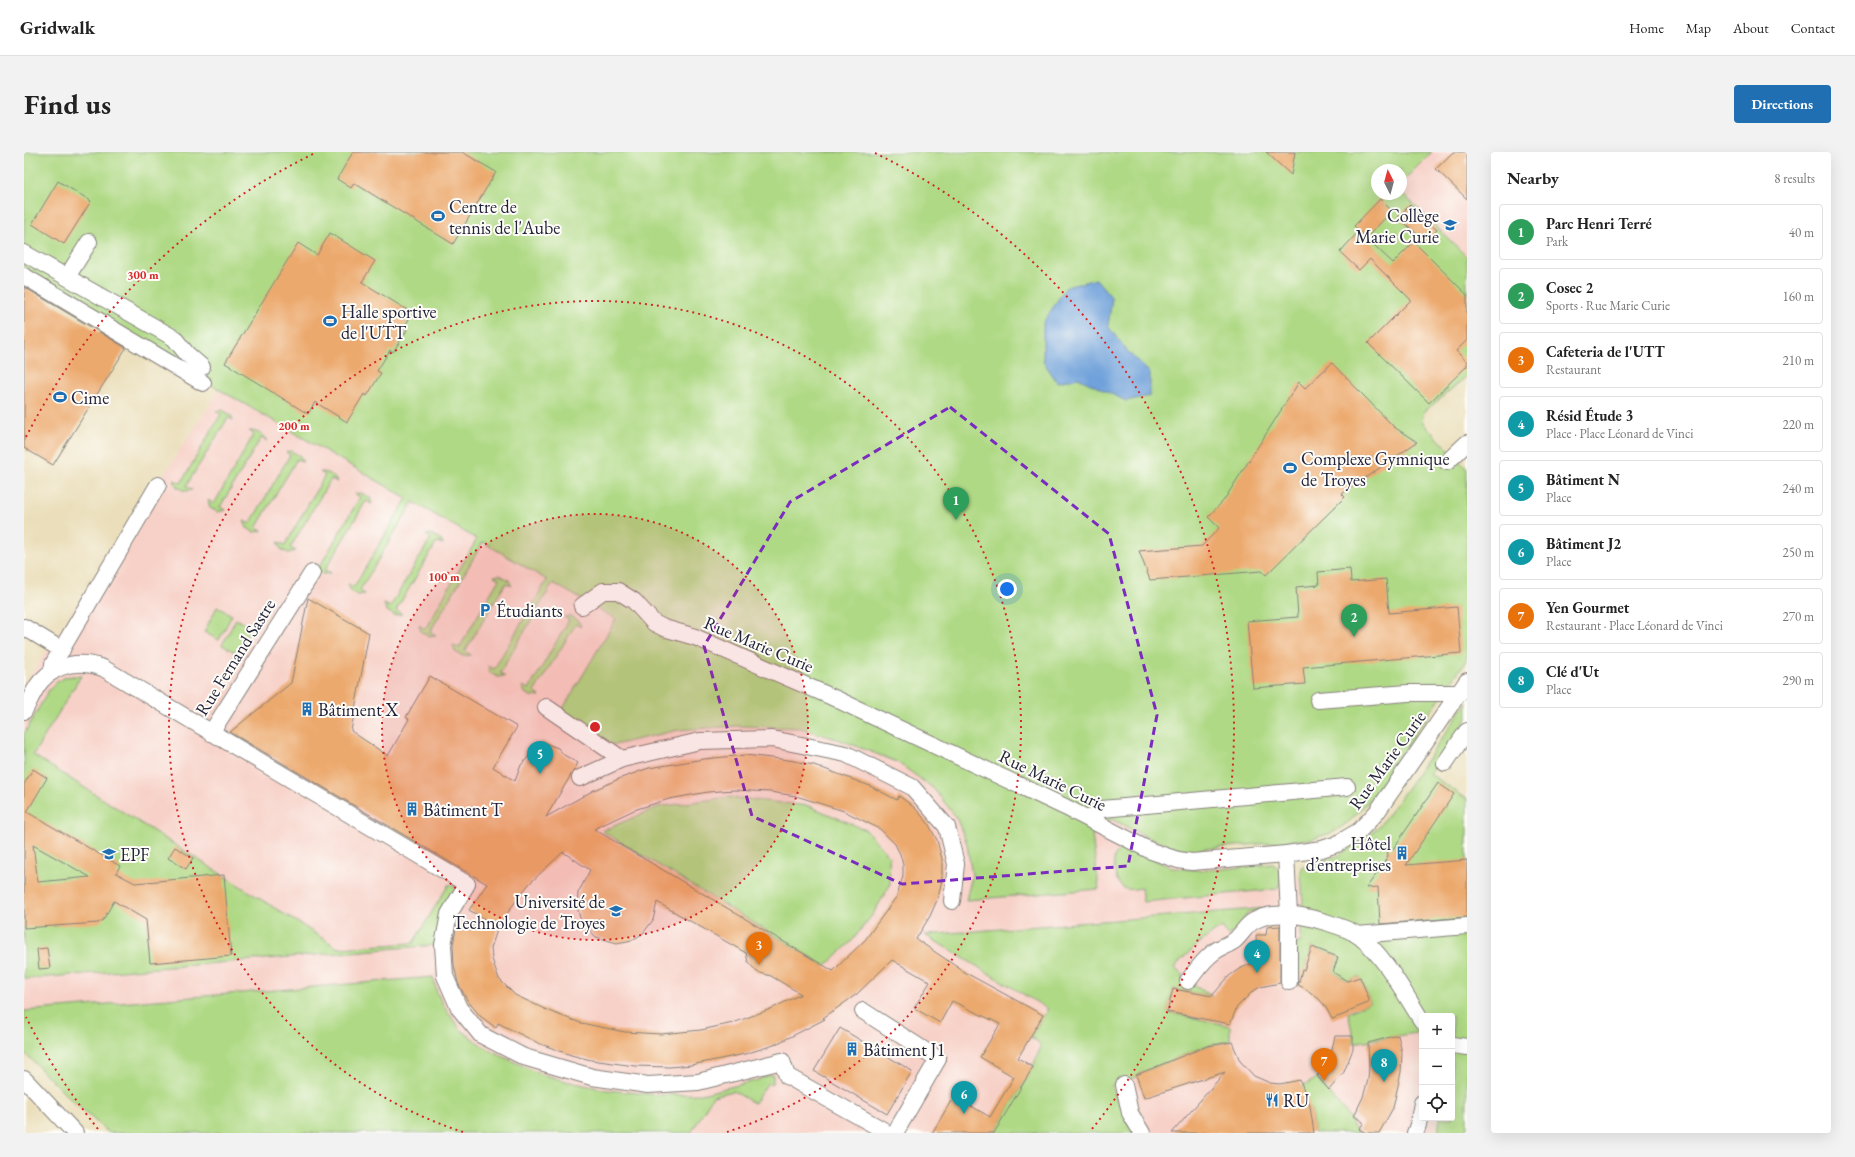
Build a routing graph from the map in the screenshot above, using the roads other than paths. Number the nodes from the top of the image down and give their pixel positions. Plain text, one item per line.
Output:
1 (89, 242) dead end
2 (24, 253) edge
3 (24, 276) edge
4 (67, 277) junction
5 (1467, 443) edge
6 (1447, 462) dead end
7 (158, 485) dead end
8 (312, 573) dead end
9 (582, 606) dead end
10 (24, 627) edge
11 (62, 650) junction
12 (52, 672) junction
13 (1463, 687) edge
14 (1318, 700) dead end
15 (546, 708) dead end
16 (24, 711) edge
17 (1467, 731) edge
18 (211, 733) junction
19 (622, 759) junction
20 (1445, 763) dead end
21 (580, 778) dead end
22 (1347, 787) dead end
23 (1092, 821) junction
24 (1286, 854) junction
25 (952, 901) dead end
26 (1290, 915) junction
27 (1467, 926) edge
28 (1357, 935) junction
29 (1188, 982) dead end
30 (1289, 982) dead end
31 (863, 1011) dead end
32 (1419, 1016) edge
33 (1455, 1045) edge
34 (1467, 1047) edge
35 (24, 1079) edge
36 (1124, 1085) dead end
37 (24, 1093) edge
38 (1419, 1120) edge
39 (74, 1133) edge
40 (885, 1133) edge
41 (895, 1133) edge
42 (1142, 1133) edge
43 (1415, 1133) edge

1 - 4 street
2 - 4 street
3 - 4 street
5 - 6 street
7 - 11 street
8 - 18 street, Rue Fernand Sastre
9 - 23 street, Rue Marie Curie
10 - 11 street
11 - 12 street
12 - 16 street, Rue Fernand Sastre
12 - 18 street, Rue Fernand Sastre
13 - 14 street
13 - 24 street, Rue Marie Curie
15 - 19 street
17 - 20 street
18 - 40 street
19 - 21 street
19 - 25 street
22 - 23 street
23 - 24 street, Rue Marie Curie
24 - 26 street
26 - 28 street
26 - 29 street
26 - 30 street
27 - 28 street
28 - 32 street
31 - 41 street
33 - 34 street
35 - 39 street
36 - 42 street
37 - 39 street
38 - 43 street

